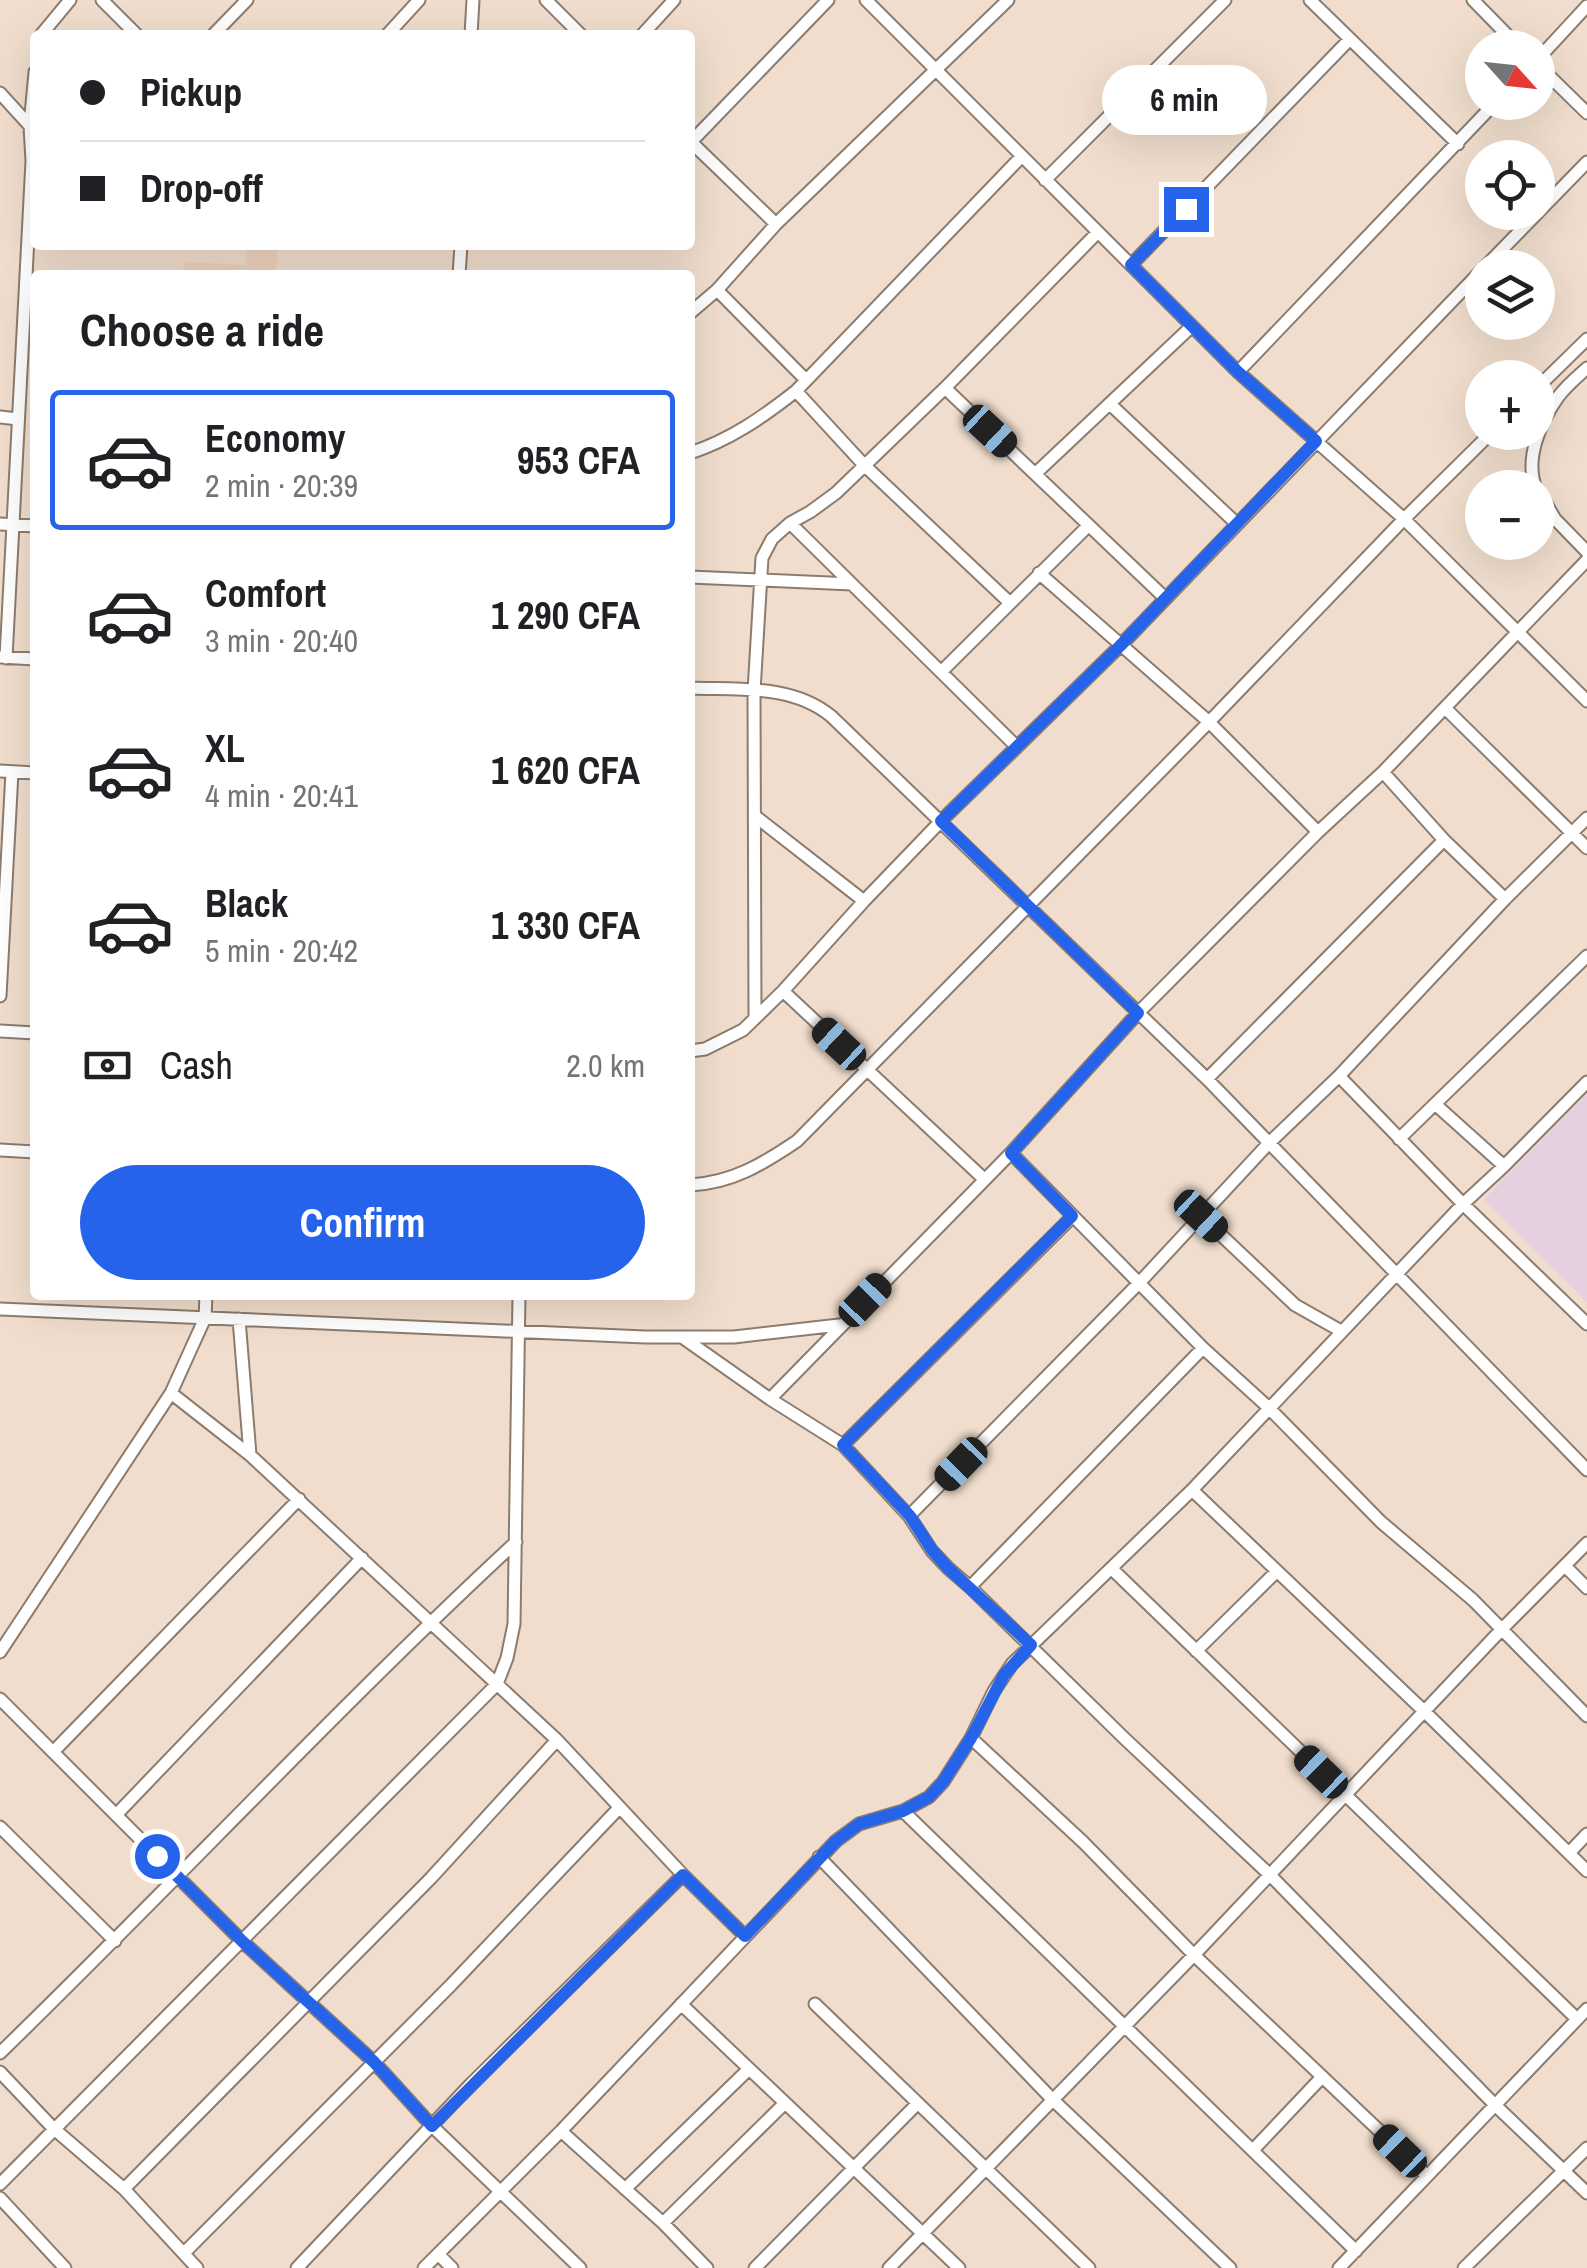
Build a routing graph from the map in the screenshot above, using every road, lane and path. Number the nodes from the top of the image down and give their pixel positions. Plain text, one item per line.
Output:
1 (70, 0) edge
2 (102, 0) edge
3 (248, 0) edge
4 (419, 0) edge
5 (473, 0) edge
6 (546, 0) edge
7 (674, 0) edge
8 (828, 0) edge
9 (866, 0) edge
10 (1008, 0) edge
11 (1224, 0) edge
12 (1310, 0) edge
13 (1473, 0) edge
14 (1587, 6) edge
15 (44, 30) edge
16 (132, 30) edge
17 (218, 30) edge
18 (391, 30) edge
19 (471, 30) edge
20 (576, 30) edge
21 (647, 30) edge
22 (1502, 30) edge
23 (1349, 40) junction
24 (1555, 43) edge
25 (934, 69) junction
26 (1555, 80) edge
27 (0, 93) edge
28 (1587, 113) edge
29 (1480, 120) edge
30 (30, 126) edge
31 (695, 137) edge
32 (1458, 144) junction
33 (695, 147) edge
34 (1022, 156) junction
35 (1587, 162) edge
36 (1045, 180) junction
37 (776, 224) junction
38 (30, 225) edge
39 (1098, 232) junction
40 (1501, 250) edge
41 (1131, 265) junction
42 (1465, 288) edge
43 (717, 290) junction
44 (695, 309) edge
45 (1192, 326) junction
46 (1587, 338) edge
47 (1587, 368) edge
48 (1555, 370) edge
49 (1238, 372) junction
50 (805, 380) junction
51 (945, 388) junction
52 (796, 391) junction
53 (1110, 404) junction
54 (0, 417) edge
55 (18, 418) junction
56 (1316, 441) junction
57 (695, 450) edge
58 (1474, 450) edge
59 (864, 466) junction
60 (1530, 470) edge
61 (1036, 473) junction
62 (1555, 518) edge
63 (1404, 519) junction
64 (790, 523) junction
65 (1237, 524) junction
66 (6, 525) edge
67 (1088, 526) junction
68 (1587, 552) edge
69 (1587, 560) edge
70 (1039, 573) junction
71 (695, 576) edge
72 (759, 580) junction
73 (852, 584) junction
74 (1165, 598) junction
75 (1010, 603) junction
76 (1518, 632) junction
77 (1120, 646) junction
78 (3, 658) edge
79 (30, 659) edge
80 (941, 672) junction
81 (695, 688) edge
82 (754, 690) junction
83 (1587, 700) edge
84 (1445, 708) junction
85 (1209, 722) junction
86 (1016, 746) junction
87 (6, 772) edge
88 (1383, 772) junction
89 (755, 816) junction
90 (1587, 818) edge
91 (941, 821) junction
92 (1318, 832) junction
93 (1572, 833) junction
94 (1444, 840) junction
95 (1587, 848) edge
96 (1506, 899) junction
97 (864, 901) junction
98 (1028, 905) junction
99 (1587, 956) edge
100 (783, 991) junction
101 (0, 996) edge
102 (1138, 1013) junction
103 (755, 1018) junction
104 (0, 1031) edge
105 (30, 1033) edge
106 (695, 1051) edge
107 (867, 1070) junction
108 (1339, 1076) junction
109 (1207, 1079) junction
110 (1587, 1082) edge
111 (1435, 1104) junction
112 (1399, 1139) junction
113 (1268, 1143) junction
114 (0, 1150) edge
115 (30, 1152) edge
116 (1011, 1153) junction
117 (1504, 1166) junction
118 (984, 1179) junction
119 (695, 1183) edge
120 (1464, 1204) junction
121 (1072, 1216) junction
122 (1201, 1216) junction
123 (1396, 1273) junction
124 (1140, 1282) junction
125 (206, 1300) edge
126 (519, 1300) edge
127 (0, 1309) edge
128 (204, 1318) junction
129 (239, 1319) junction
130 (841, 1324) junction
131 (1587, 1324) edge
132 (1341, 1331) junction
133 (517, 1332) junction
134 (682, 1337) junction
135 (1203, 1348) junction
136 (170, 1393) junction
137 (770, 1399) junction
138 (1268, 1407) junction
139 (843, 1445) junction
140 (250, 1455) junction
141 (1587, 1470) edge
142 (1192, 1490) junction
143 (299, 1499) junction
144 (910, 1516) junction
145 (516, 1542) junction
146 (1587, 1543) edge
147 (362, 1558) junction
148 (1565, 1566) junction
149 (1111, 1568) junction
150 (1277, 1571) junction
151 (970, 1587) junction
152 (1587, 1588) edge
153 (431, 1621) junction
154 (1502, 1628) junction
155 (1031, 1645) junction
156 (1196, 1651) junction
157 (0, 1652) edge
158 (497, 1684) junction
159 (0, 1699) edge
160 (1424, 1712) junction
161 (1587, 1716) edge
162 (971, 1738) junction
163 (557, 1740) junction
164 (53, 1752) junction
165 (1346, 1796) junction
166 (619, 1808) junction
167 (903, 1811) junction
168 (116, 1815) junction
169 (0, 1827) edge
170 (1587, 1834) edge
171 (1569, 1853) junction
172 (819, 1858) junction
173 (1587, 1870) edge
174 (683, 1875) junction
175 (1270, 1875) junction
176 (177, 1876) junction
177 (745, 1936) junction
178 (114, 1941) junction
179 (243, 1942) junction
180 (1194, 1955) junction
181 (307, 2002) junction
182 (681, 2004) junction
183 (815, 2004) dead end
184 (1582, 2014) edge
185 (1126, 2026) junction
186 (0, 2053) edge
187 (374, 2062) junction
188 (749, 2069) junction
189 (0, 2072) edge
190 (1322, 2077) junction
191 (1052, 2099) junction
192 (784, 2102) junction
193 (918, 2103) junction
194 (1495, 2105) junction
195 (432, 2126) junction
196 (53, 2128) junction
197 (561, 2131) junction
198 (1587, 2148) edge
199 (1253, 2150) junction
200 (853, 2167) junction
201 (986, 2167) junction
202 (1564, 2171) junction
203 (1426, 2176) junction
204 (0, 2184) edge
205 (625, 2189) junction
206 (124, 2190) junction
207 (500, 2192) junction
208 (1587, 2193) edge
209 (0, 2198) edge
210 (663, 2223) junction
211 (922, 2233) junction
212 (1356, 2251) junction
213 (184, 2253) junction
214 (438, 2254) junction
215 (65, 2268) edge
216 (198, 2268) edge
217 (297, 2268) edge
218 (424, 2268) edge
219 (452, 2268) edge
220 (580, 2268) edge
221 (708, 2268) edge
222 (755, 2268) edge
223 (889, 2268) edge
224 (959, 2268) edge
225 (1089, 2268) edge
226 (1230, 2268) edge
227 (1339, 2268) edge
228 (1464, 2268) edge

1 - 15 street
2 - 16 street
3 - 17 street
4 - 18 street
5 - 19 street
6 - 20 street
7 - 21 street
8 - 31 street
9 - 25 street
10 - 25 street
11 - 36 street
12 - 23 street
13 - 22 street
14 - 24 street
23 - 32 street
23 - 41 street
25 - 34 street
25 - 37 street
26 - 28 street
27 - 30 street
29 - 32 street
32 - 49 street
33 - 37 street
34 - 36 street
34 - 50 street
35 - 40 street
36 - 39 street
37 - 43 street
38 - 55 street
39 - 41 street
39 - 51 street
41 - 45 street
42 - 56 street
43 - 44 street
43 - 50 street
45 - 49 street
45 - 53 street
46 - 48 street
47 - 60 street
49 - 56 street
50 - 52 street
51 - 59 street
51 - 61 street
52 - 57 street
52 - 59 street
53 - 61 street
53 - 65 street
54 - 55 street
55 - 66 street
56 - 63 street
56 - 65 street
58 - 63 street
59 - 64 street
59 - 75 street
61 - 67 street
62 - 68 street
63 - 76 street
63 - 85 street
64 - 72 street
64 - 73 street
65 - 74 street
66 - 78 street
67 - 70 street
67 - 74 street
69 - 76 street
70 - 75 street
70 - 77 street
71 - 72 street
72 - 73 street
72 - 82 street
73 - 80 street
74 - 77 street
75 - 80 street
76 - 83 street
76 - 84 street
77 - 85 street
77 - 86 street
78 - 79 street
80 - 86 street
81 - 82 street
82 - 89 street
82 - 91 street
84 - 88 street
84 - 93 street
85 - 92 street
85 - 98 street
86 - 91 street
87 - 101 street
88 - 92 street
88 - 94 street
89 - 97 street
89 - 103 street
90 - 93 street
91 - 97 street
91 - 98 street
92 - 102 street
93 - 95 street
93 - 96 street
94 - 96 street
94 - 109 street
96 - 108 street
97 - 100 street
98 - 102 street
98 - 107 street
99 - 111 street
100 - 103 street
100 - 107 street
102 - 109 street
102 - 116 street
103 - 106 street
104 - 105 street
107 - 118 street
107 - 119 street
108 - 112 street
108 - 113 street
109 - 113 street
110 - 117 street
111 - 112 street
111 - 117 street
112 - 120 street
113 - 122 street
113 - 123 street
114 - 115 street
116 - 118 street
116 - 121 street
117 - 120 street
118 - 130 street
120 - 123 street
120 - 131 street
121 - 124 street
121 - 139 street
122 - 124 street
122 - 132 street
123 - 132 street
123 - 141 street
124 - 135 street
124 - 144 street
125 - 128 street
126 - 133 street
127 - 128 street
128 - 129 street
128 - 136 street
129 - 133 street
129 - 140 street
130 - 134 street
130 - 137 street
132 - 138 street
133 - 134 street
133 - 145 street
134 - 137 street
135 - 138 street
135 - 151 street
136 - 140 street
136 - 157 street
137 - 139 street
138 - 142 street
138 - 154 street
139 - 144 street
140 - 143 street
142 - 149 street
142 - 150 street
143 - 147 street
143 - 164 street
144 - 151 street
145 - 153 street
145 - 158 street
146 - 148 street
147 - 153 street
147 - 168 street
148 - 152 street
148 - 154 street
149 - 155 street
149 - 156 street
150 - 156 street
150 - 160 street
151 - 155 street
153 - 158 street
153 - 176 street
154 - 160 street
154 - 161 street
155 - 162 street
155 - 175 street
156 - 165 street
158 - 163 street
158 - 179 street
159 - 164 street
160 - 165 street
160 - 171 street
162 - 167 street
162 - 180 street
163 - 166 street
163 - 181 street
164 - 168 street
165 - 175 street
165 - 184 street
166 - 174 street
166 - 187 street
167 - 172 street
167 - 185 street
168 - 176 street
169 - 178 street
170 - 171 street
171 - 173 street
172 - 177 street
172 - 191 street
174 - 177 street
174 - 195 street
175 - 180 street
175 - 194 street
176 - 178 street
176 - 179 street
177 - 182 street
178 - 186 street
179 - 181 street
179 - 196 street
180 - 185 street
180 - 190 street
181 - 187 street
181 - 206 street
182 - 188 street
182 - 197 street
183 - 193 street
184 - 194 street
185 - 191 street
185 - 199 street
187 - 195 street
187 - 213 street
188 - 192 street
188 - 205 street
189 - 196 street
190 - 199 street
190 - 203 street
191 - 201 street
191 - 226 street
192 - 200 street
192 - 210 street
193 - 200 street
193 - 201 street
194 - 202 street
194 - 203 street
195 - 207 street
195 - 217 street
196 - 204 street
196 - 206 street
197 - 205 street
197 - 207 street
198 - 202 street
199 - 212 street
200 - 211 street
200 - 222 street
201 - 211 street
201 - 225 street
202 - 208 street
202 - 228 street
203 - 212 street
205 - 210 street
206 - 213 street
207 - 214 street
207 - 220 street
209 - 215 street
210 - 221 street
211 - 223 street
211 - 224 street
212 - 227 street
213 - 216 street
214 - 218 street
214 - 219 street

